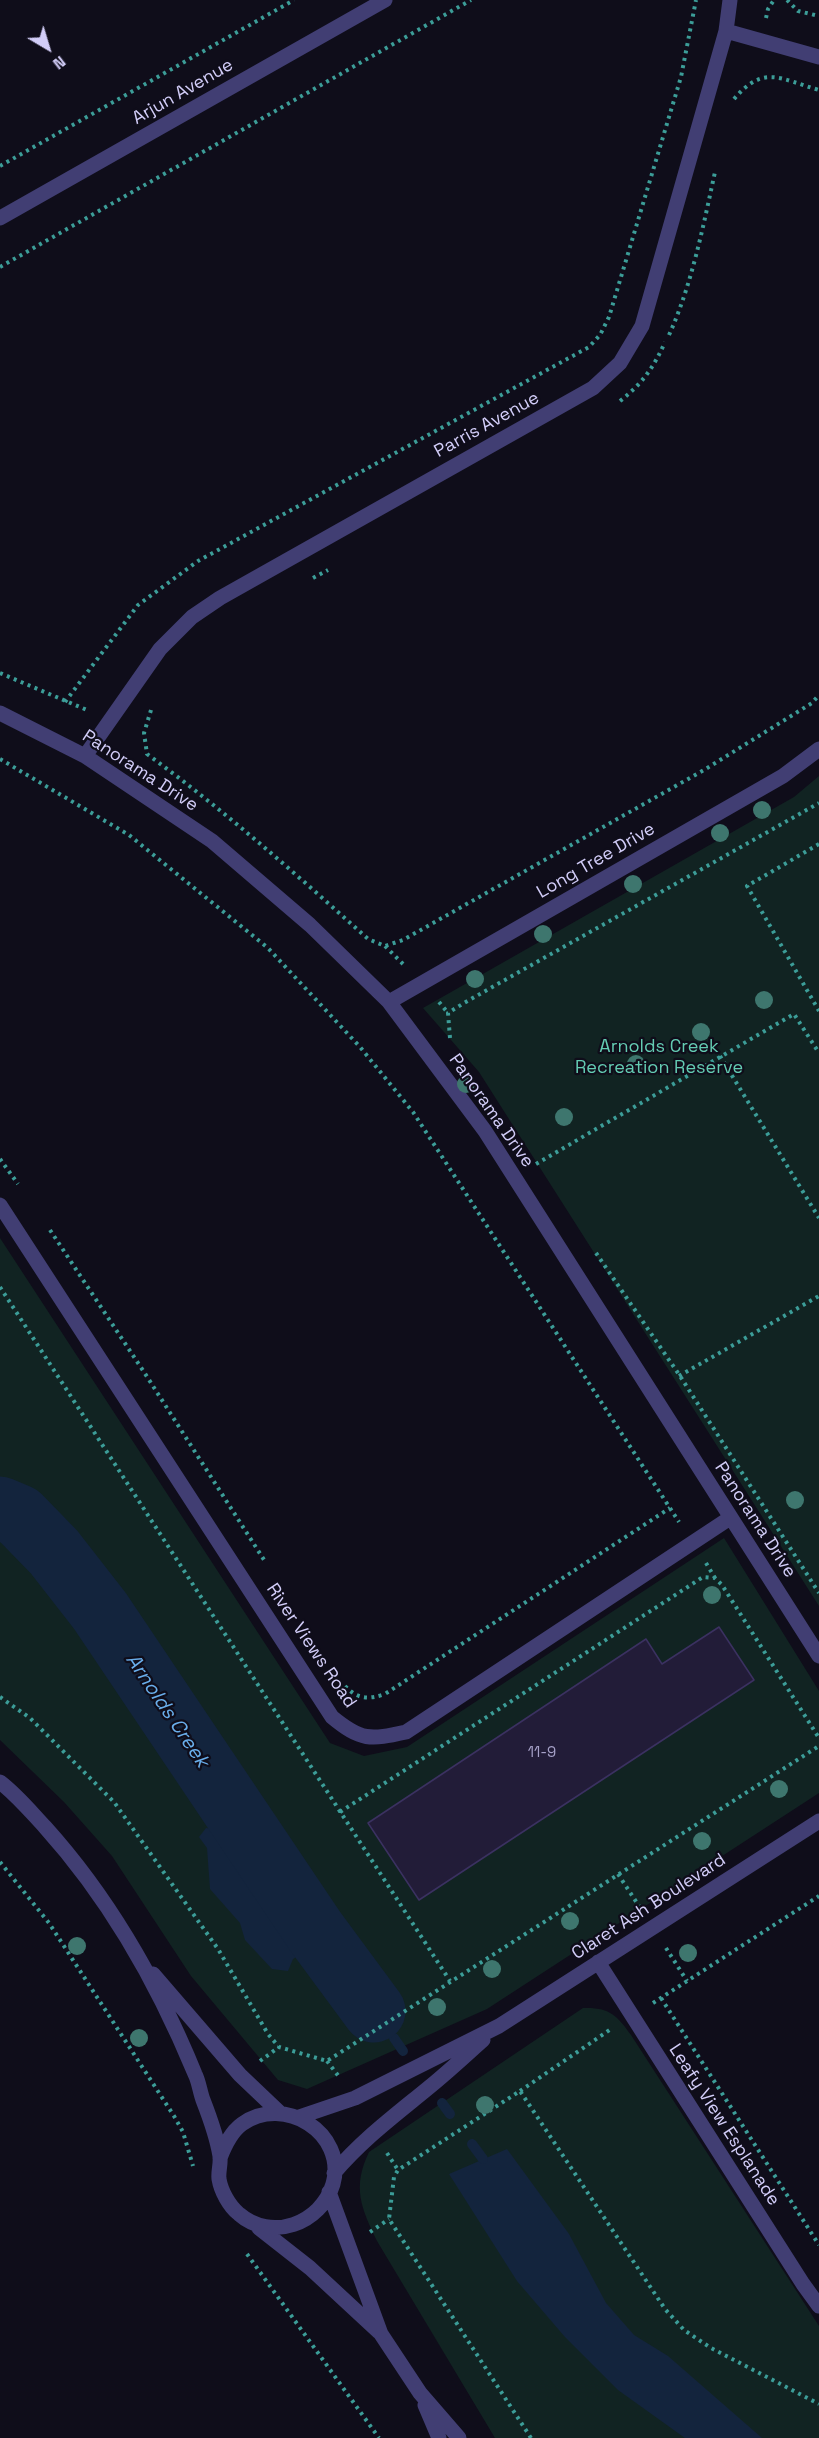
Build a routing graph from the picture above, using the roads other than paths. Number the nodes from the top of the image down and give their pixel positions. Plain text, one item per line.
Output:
1 (385, 0) edge
2 (730, 0) edge
3 (726, 32) junction
4 (819, 57) edge
5 (0, 218) edge
6 (0, 713) edge
7 (819, 749) edge
8 (85, 756) junction
9 (389, 1002) junction
10 (0, 1205) edge
11 (730, 1518) junction
12 (819, 1656) edge
13 (0, 1782) edge
14 (819, 1821) edge
15 (141, 1960) junction
16 (598, 1962) junction
17 (499, 2026) junction
18 (280, 2113) junction
19 (299, 2117) junction
20 (220, 2158) junction
21 (334, 2173) junction
22 (329, 2192) junction
23 (255, 2224) junction
24 (819, 2306) edge
25 (381, 2334) junction
26 (420, 2393) junction
27 (439, 2438) edge
28 (459, 2438) edge

1 - 5 street, Arjun Avenue
2 - 3 street, Parris Avenue
3 - 4 street
3 - 8 street, Parris Avenue
6 - 8 street, Panorama Drive
7 - 9 street, Long Tree Drive
8 - 9 street, Panorama Drive
9 - 11 street, Panorama Drive
10 - 11 street, River Views Road
11 - 12 street, Panorama Drive
13 - 15 street
14 - 16 street, Claret Ash Boulevard
15 - 18 street
15 - 20 street
16 - 17 street, Claret Ash Boulevard
16 - 24 street, Leafy View Esplanade
17 - 19 street, Claret Ash Boulevard
17 - 21 street, Claret Ash Boulevard
18 - 19 street
18 - 20 street
19 - 21 street
20 - 23 street
21 - 22 street
22 - 23 street
22 - 25 street
23 - 25 street
25 - 26 street
26 - 27 street
26 - 28 street

